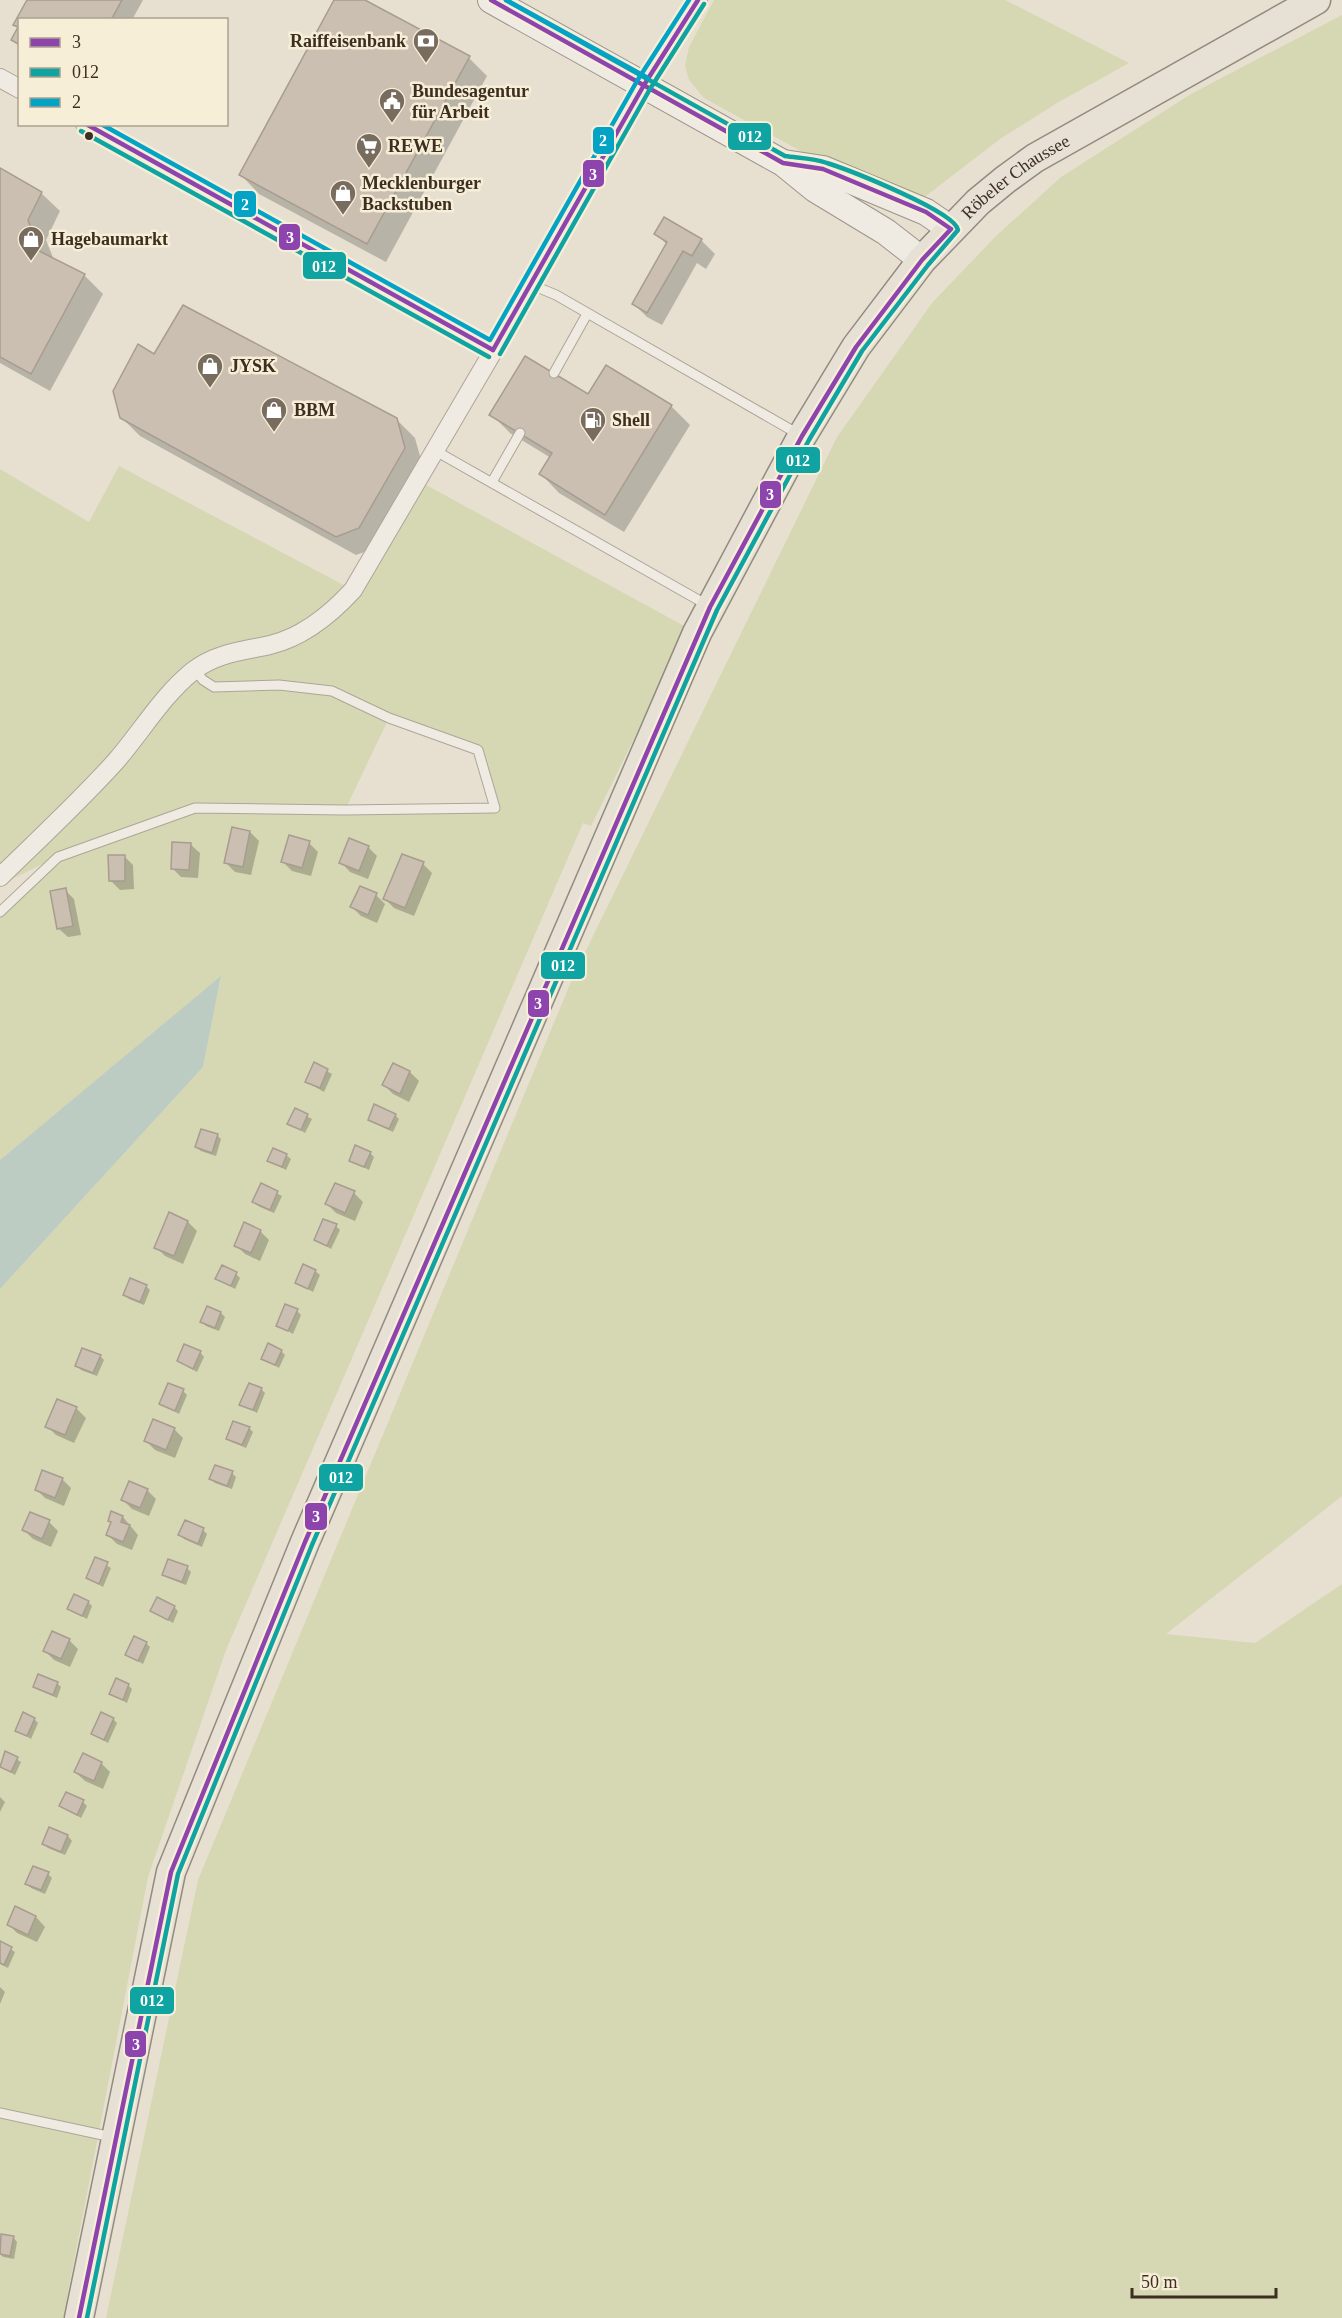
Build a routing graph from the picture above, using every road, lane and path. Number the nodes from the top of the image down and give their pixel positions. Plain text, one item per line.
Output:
1 (491, 0) edge
2 (698, 0) edge
3 (1316, 0) edge
4 (0, 78) edge
5 (644, 85) junction
6 (18, 88) edge
7 (89, 126) edge
8 (783, 163) junction
9 (951, 229) junction
10 (922, 260) junction
11 (532, 285) junction
12 (588, 314) junction
13 (493, 350) junction
14 (554, 373) dead end
15 (520, 433) dead end
16 (802, 436) junction
17 (434, 450) junction
18 (492, 482) junction
19 (710, 607) junction
20 (195, 670) junction
21 (0, 877) edge
22 (0, 912) edge
23 (0, 2113) edge
24 (116, 2138) junction
25 (79, 2318) edge

1 - 5 main road
2 - 5 street
3 - 9 main road, Röbeler Chaussee
4 - 6 street
5 - 8 main road
5 - 11 street
7 - 13 street
8 - 9 main road
8 - 10 main road
9 - 10 main road, Röbeler Chaussee
10 - 16 main road, Röbeler Chaussee
11 - 12 lane
11 - 13 street
12 - 14 lane
12 - 16 lane
13 - 17 street
15 - 18 lane
16 - 19 main road, Röbeler Chaussee
17 - 18 lane
17 - 20 street
18 - 19 lane
19 - 24 main road, Röbeler Chaussee
20 - 21 street
20 - 22 lane
23 - 24 lane
24 - 25 main road, Röbeler Chaussee

